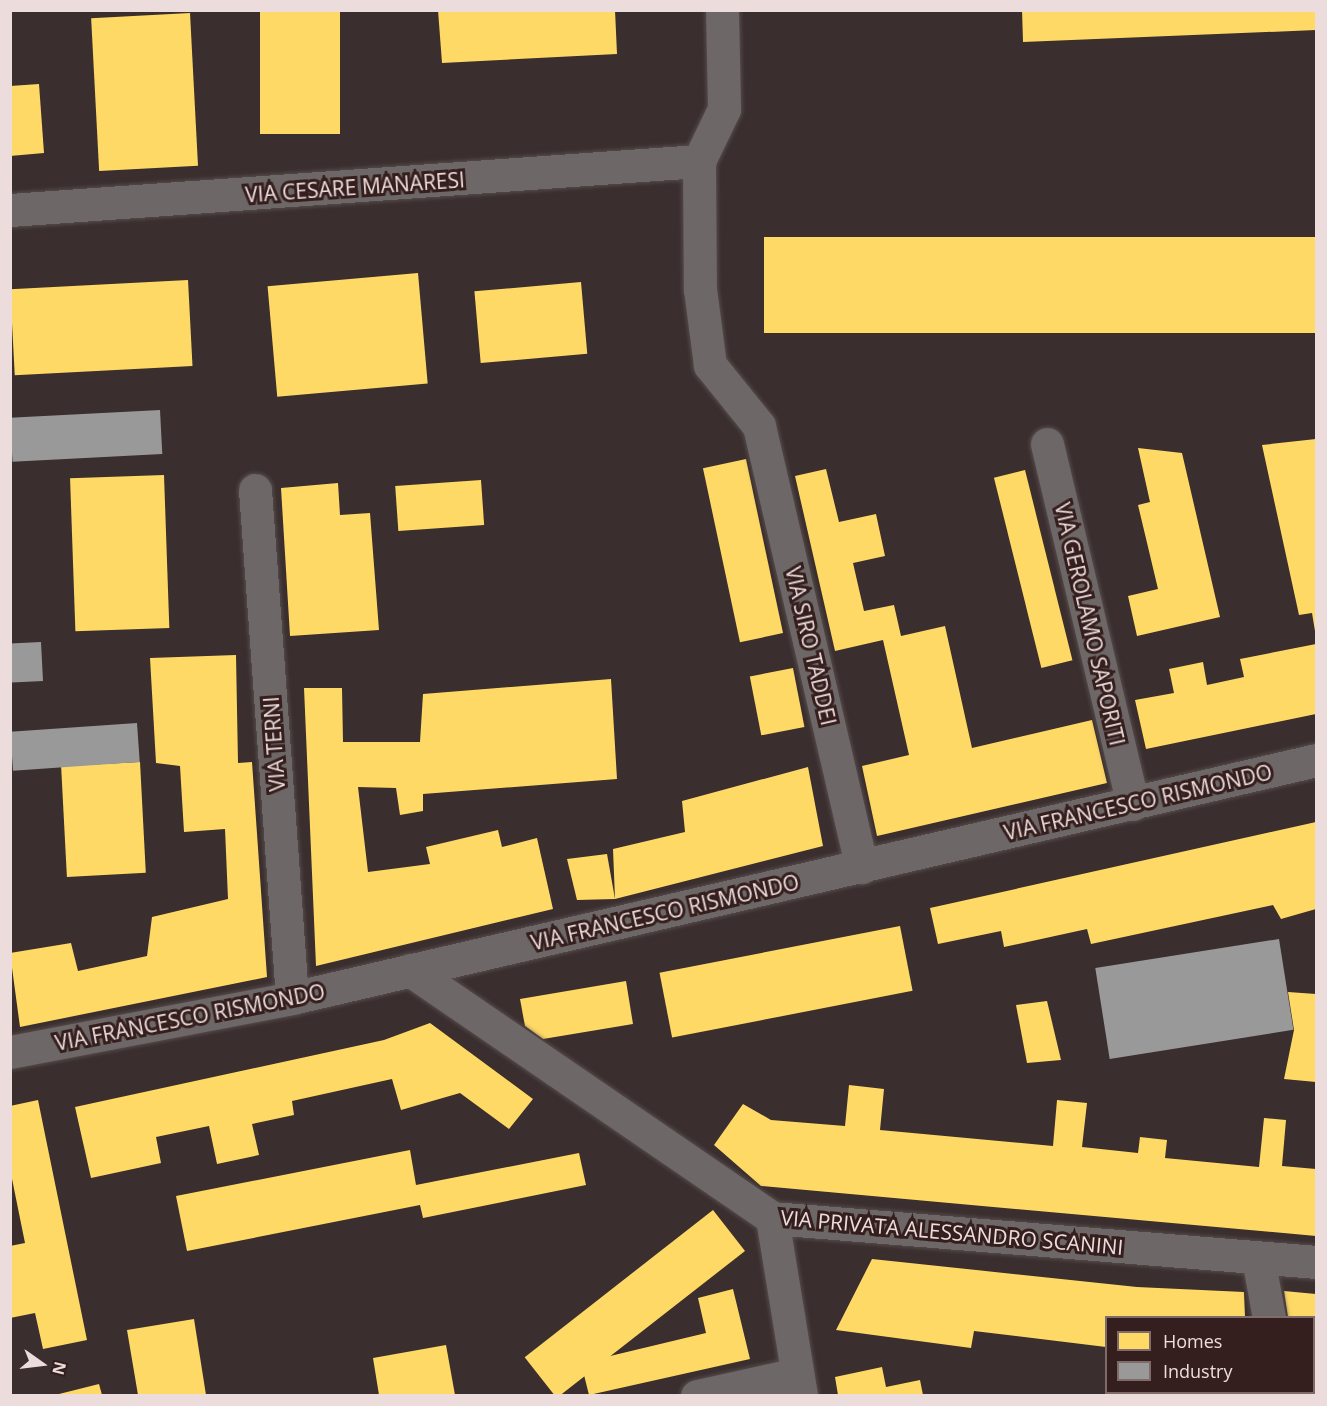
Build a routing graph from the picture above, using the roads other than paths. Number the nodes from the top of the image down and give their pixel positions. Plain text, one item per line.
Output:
1 (722, 10) edge
2 (699, 161) junction
3 (10, 210) edge
4 (1047, 444) dead end
5 (255, 490) dead end
6 (1317, 760) edge
7 (1133, 804) junction
8 (862, 867) junction
9 (410, 970) junction
10 (292, 998) junction
11 (10, 1052) edge
12 (772, 1218) junction
13 (1258, 1258) junction
14 (1317, 1262) edge
15 (1269, 1316) edge
16 (799, 1385) edge
17 (697, 1395) edge

1 - 2 street
2 - 3 street, VIA CESARE MANARESI
2 - 8 street, VIA SIRO TADDEI
4 - 7 street, VIA GEROLAMO SAPORITI
5 - 10 street, VIA TERNI
6 - 7 street, VIA FRANCESCO RISMONDO
7 - 8 street, VIA FRANCESCO RISMONDO
8 - 9 street, VIA FRANCESCO RISMONDO
9 - 10 street, VIA FRANCESCO RISMONDO
9 - 12 street, VIA PRIVATA ALESSANDRO SCANINI
10 - 11 street, VIA FRANCESCO RISMONDO
12 - 13 street, VIA PRIVATA ALESSANDRO SCANINI
12 - 16 street
13 - 14 street, VIA PRIVATA ALESSANDRO SCANINI
13 - 15 street
16 - 17 street

